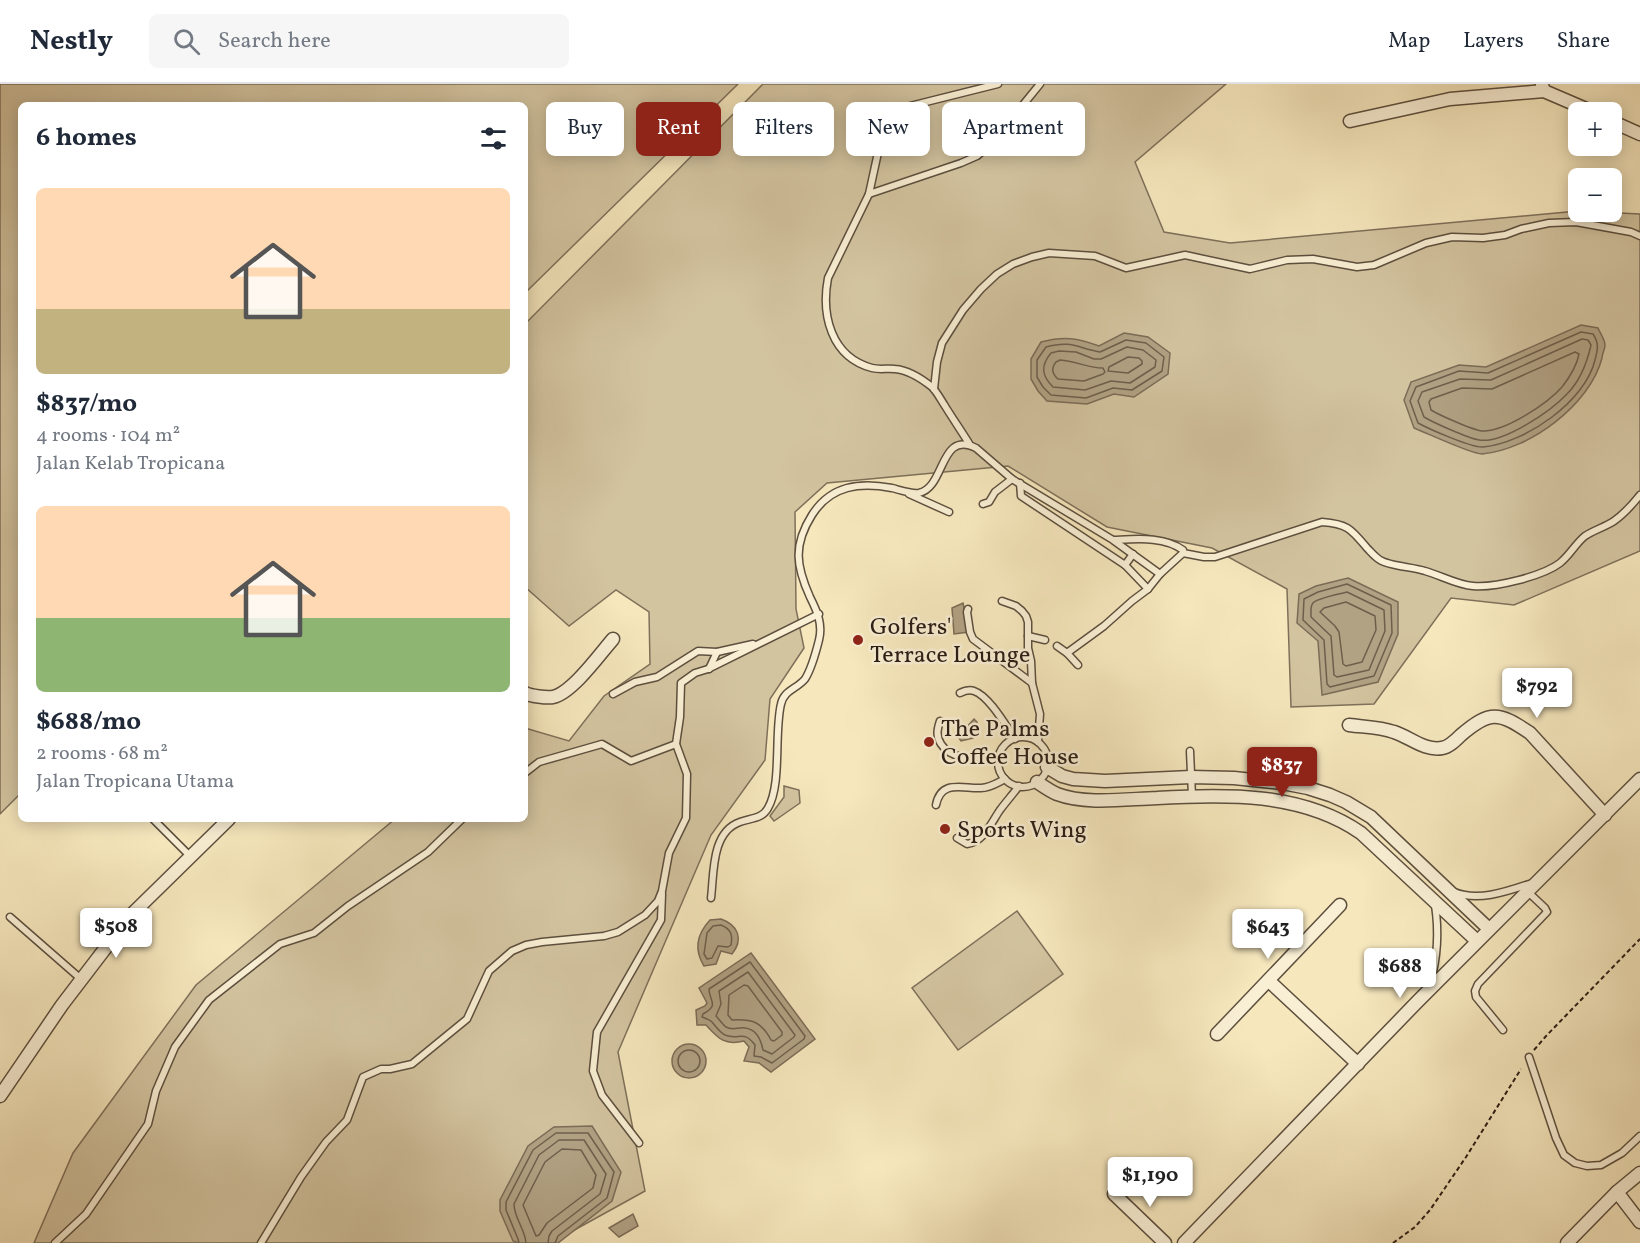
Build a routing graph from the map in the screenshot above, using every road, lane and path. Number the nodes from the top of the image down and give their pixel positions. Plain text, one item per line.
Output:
1 (998, 84) edge
2 (1040, 84) edge
3 (1543, 87) edge
4 (1573, 102) edge
5 (1350, 121) dead end
6 (1622, 126) edge
7 (1640, 134) edge
8 (869, 194) junction
9 (1640, 236) edge
10 (934, 389) junction
11 (970, 445) junction
12 (1012, 479) junction
13 (1020, 483) junction
14 (900, 490) junction
15 (1640, 495) edge
16 (983, 504) dead end
17 (949, 512) dead end
18 (1113, 540) junction
19 (1183, 553) junction
20 (1133, 554) junction
21 (1125, 565) junction
22 (1160, 574) junction
23 (1148, 589) junction
24 (1002, 601) dead end
25 (968, 609) dead end
26 (819, 614) junction
27 (1028, 636) junction
28 (613, 639) dead end
29 (1045, 640) dead end
30 (763, 643) junction
31 (1057, 646) dead end
32 (717, 652) junction
33 (1067, 653) junction
34 (1078, 665) dead end
35 (708, 669) junction
36 (1032, 683) junction
37 (960, 693) dead end
38 (528, 694) edge
39 (613, 694) dead end
40 (940, 721) dead end
41 (1348, 725) dead end
42 (1015, 739) junction
43 (1038, 742) junction
44 (676, 744) junction
45 (1190, 751) dead end
46 (999, 756) junction
47 (1047, 767) junction
48 (528, 771) edge
49 (1191, 777) junction
50 (1005, 779) junction
51 (1640, 779) edge
52 (1037, 782) junction
53 (1019, 786) junction
54 (1192, 796) junction
55 (936, 805) dead end
56 (1605, 815) junction
57 (156, 822) edge
58 (226, 822) edge
59 (459, 822) edge
60 (957, 838) dead end
61 (190, 856) junction
62 (1537, 881) junction
63 (1448, 890) junction
64 (662, 891) junction
65 (1527, 892) junction
66 (711, 898) dead end
67 (1435, 902) junction
68 (1340, 905) dead end
69 (10, 917) dead end
70 (1490, 929) junction
71 (1640, 939) edge
72 (1477, 942) junction
73 (81, 980) junction
74 (1269, 981) junction
75 (1428, 991) junction
76 (1503, 1030) dead end
77 (1217, 1034) dead end
78 (1529, 1057) junction
79 (1358, 1064) junction
80 (0, 1096) edge
81 (1640, 1136) edge
82 (639, 1143) dead end
83 (1640, 1173) edge
84 (1617, 1192) junction
85 (1114, 1194) dead end
86 (1640, 1222) edge
87 (54, 1243) edge
88 (261, 1243) edge
89 (1165, 1243) edge
90 (1184, 1243) edge
91 (1393, 1243) edge
92 (1567, 1243) edge

1 - 8 lane
2 - 8 lane
3 - 4 street
3 - 5 street
6 - 7 street
8 - 10 lane
9 - 10 lane
10 - 11 lane
11 - 12 lane
11 - 14 lane
12 - 13 lane
12 - 16 lane
13 - 18 lane
13 - 21 lane
14 - 17 lane
14 - 26 lane
15 - 19 lane
18 - 19 lane
18 - 20 lane
19 - 22 lane
20 - 21 lane
20 - 22 lane
21 - 23 lane
22 - 23 lane
23 - 33 lane
24 - 27 lane
25 - 36 lane
26 - 30 lane
26 - 66 lane
27 - 29 lane
27 - 36 lane
28 - 38 street
30 - 32 lane
30 - 35 lane
31 - 33 lane
32 - 35 lane
32 - 39 lane
33 - 34 lane
35 - 44 lane
36 - 43 lane
37 - 42 lane
40 - 46 lane
41 - 56 street
42 - 43 lane
42 - 46 lane
43 - 47 lane
44 - 48 lane
44 - 64 lane
45 - 49 lane
46 - 50 lane
47 - 49 street
47 - 52 lane
49 - 54 lane
49 - 63 street
50 - 53 lane
50 - 55 lane
51 - 56 street
52 - 53 lane
52 - 54 street
53 - 60 lane
54 - 67 street
56 - 62 street
57 - 61 lane
58 - 61 street
59 - 87 lane
61 - 73 street
62 - 63 lane
62 - 65 street
63 - 70 street
64 - 82 lane
64 - 88 lane
65 - 70 street
65 - 76 lane
67 - 72 street
67 - 75 lane
68 - 74 street
69 - 73 lane
70 - 72 street
71 - 78 path
72 - 75 street
73 - 80 street
74 - 77 street
74 - 79 street
75 - 79 street
78 - 81 lane
78 - 91 path
79 - 90 street
83 - 84 street
84 - 86 street
84 - 92 street
85 - 89 street

